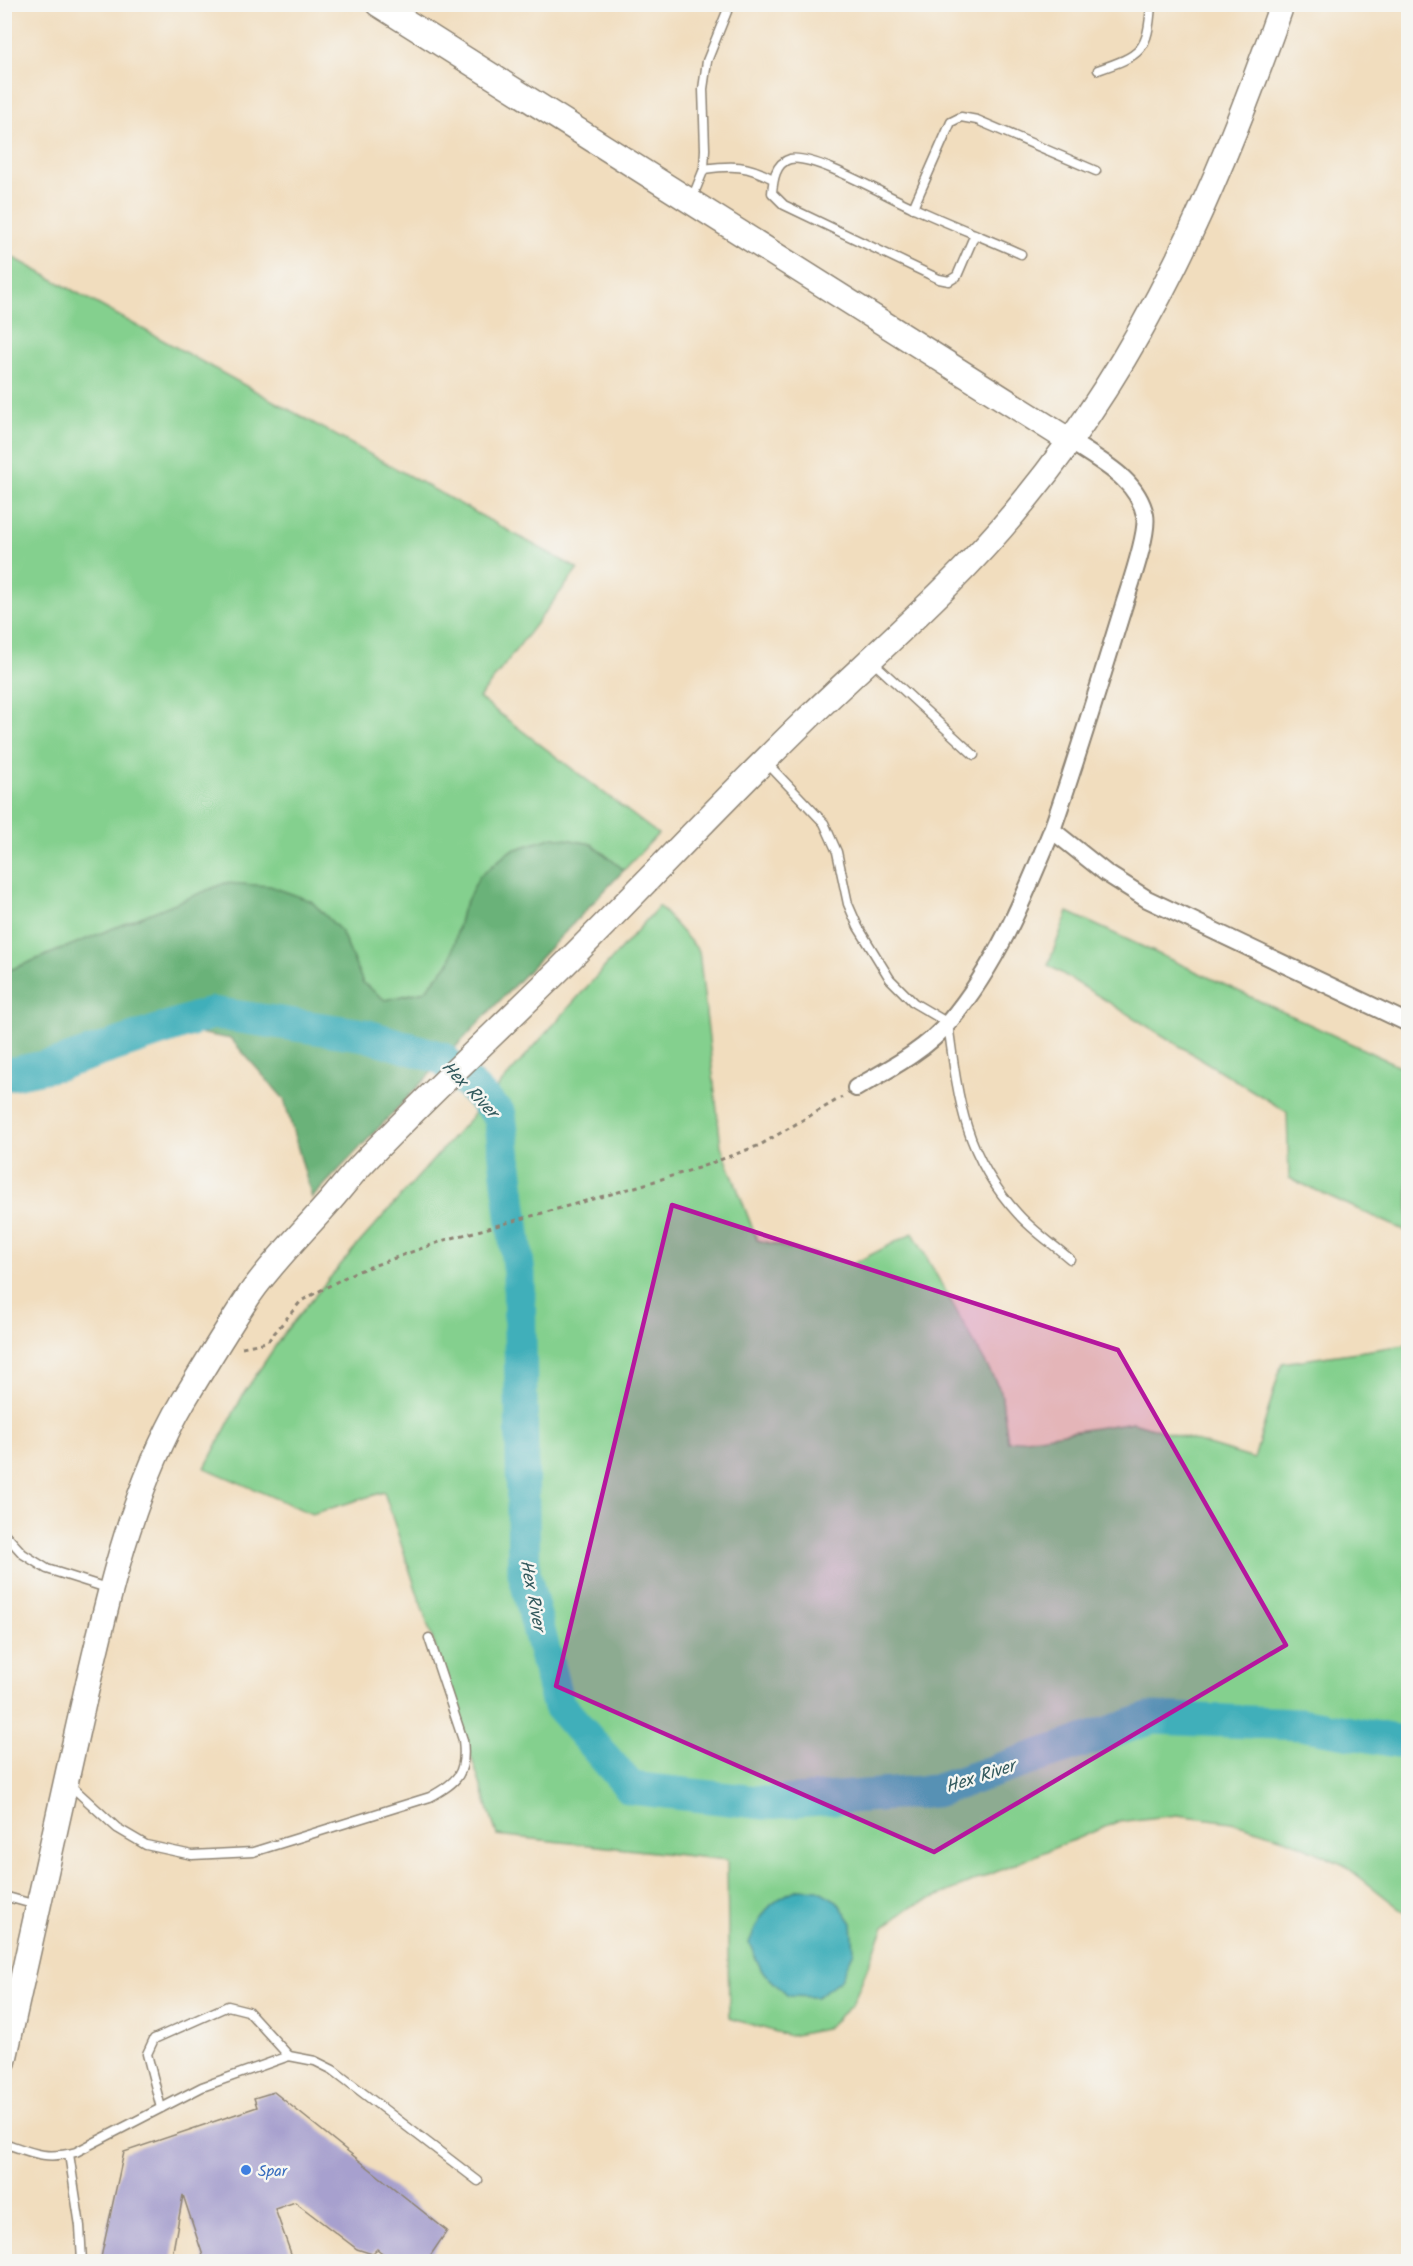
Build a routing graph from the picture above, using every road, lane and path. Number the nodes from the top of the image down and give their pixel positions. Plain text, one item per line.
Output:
1 (378, 4) edge
2 (730, 4) edge
3 (1151, 4) edge
4 (1282, 4) edge
5 (1098, 70) dead end
6 (704, 169) junction
7 (1096, 171) dead end
8 (773, 179) junction
9 (690, 203) junction
10 (913, 208) junction
11 (975, 234) junction
12 (1021, 254) dead end
13 (1070, 441) junction
14 (870, 660) junction
15 (974, 755) dead end
16 (765, 761) junction
17 (1052, 830) junction
18 (948, 1023) junction
19 (1408, 1023) edge
20 (856, 1088) joint
21 (1070, 1259) dead end
22 (214, 1352) junction
23 (4, 1533) edge
24 (112, 1589) junction
25 (429, 1638) dead end
26 (66, 1782) junction
27 (4, 1896) edge
28 (39, 1906) junction
29 (289, 2055) junction
30 (4, 2061) edge
31 (161, 2108) junction
32 (4, 2143) edge
33 (69, 2154) junction
34 (478, 2181) dead end
35 (82, 2262) edge

1 - 9 main road
2 - 6 lane
3 - 5 lane
4 - 13 main road
6 - 8 lane
6 - 9 lane
7 - 10 lane
8 - 10 lane
8 - 11 lane
9 - 13 main road
10 - 11 lane
11 - 12 lane
13 - 14 main road
13 - 17 street
14 - 15 lane
14 - 16 main road
16 - 18 lane
16 - 22 main road
17 - 18 street
17 - 19 street
18 - 20 street
18 - 21 lane
20 - 22 path
22 - 24 main road
23 - 24 lane
24 - 26 main road
25 - 26 lane
26 - 28 main road
27 - 28 lane
28 - 30 main road
29 - 31 lane
29 - 31 lane
29 - 34 lane
31 - 33 lane
32 - 33 lane
33 - 35 lane

